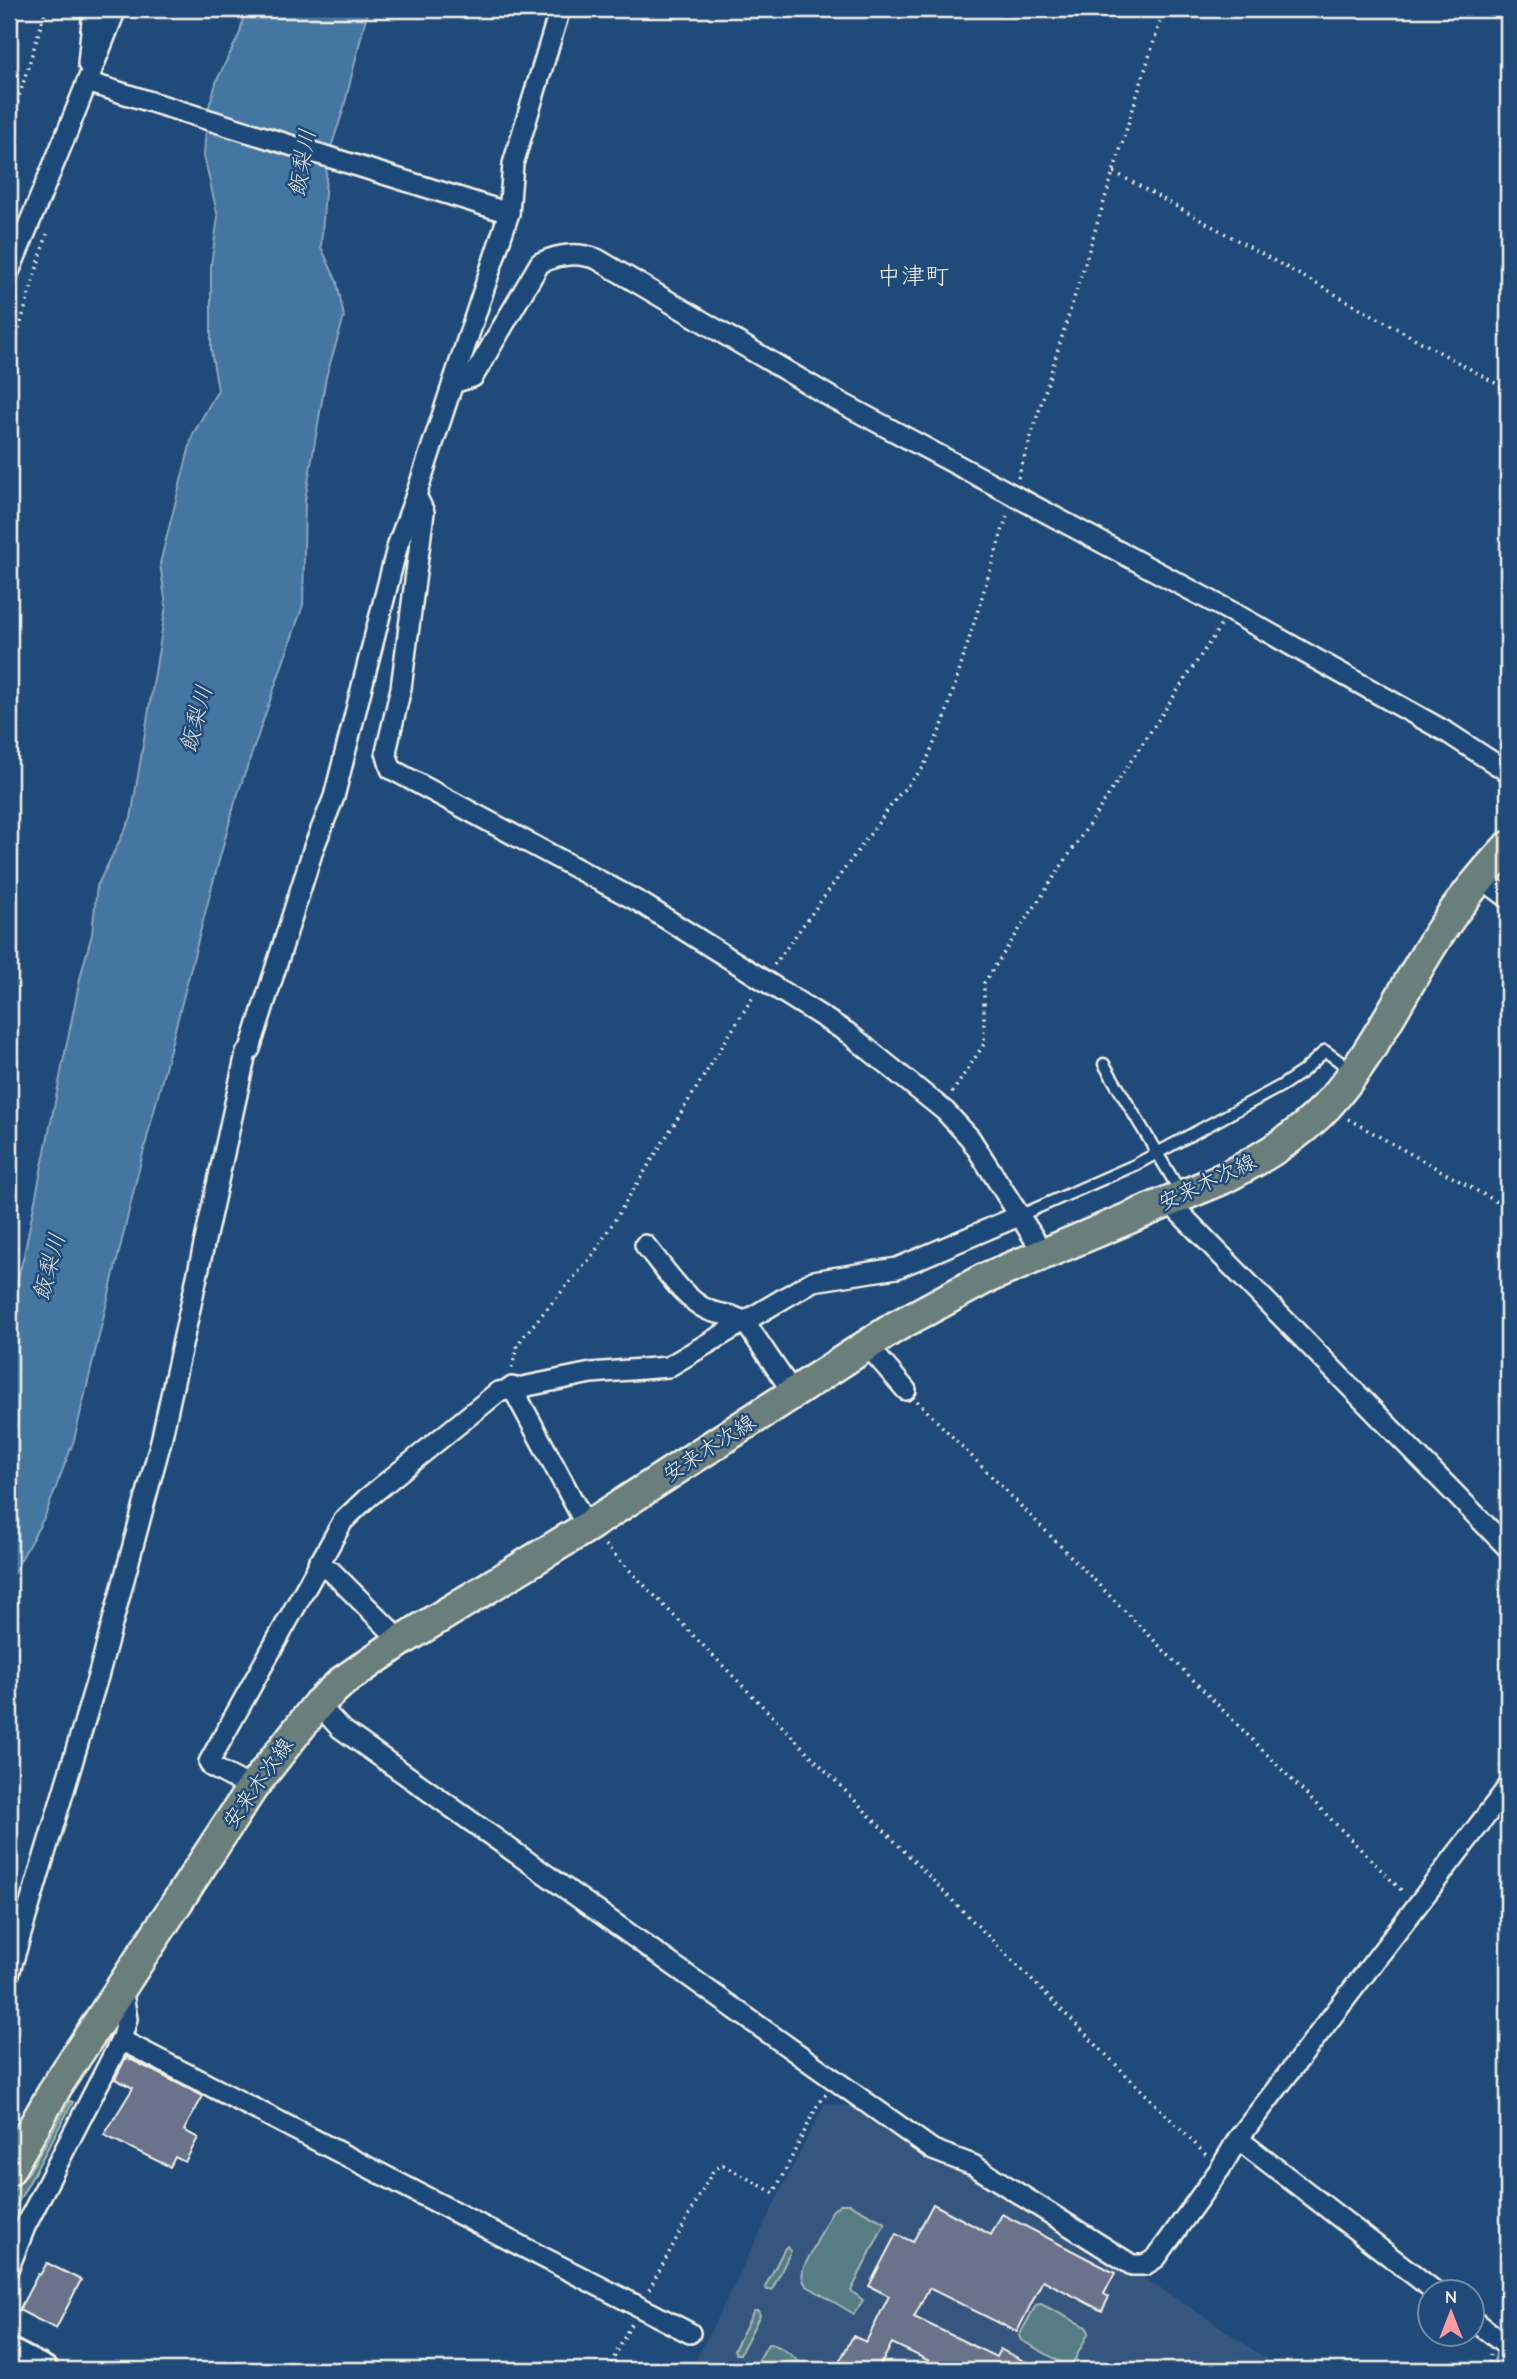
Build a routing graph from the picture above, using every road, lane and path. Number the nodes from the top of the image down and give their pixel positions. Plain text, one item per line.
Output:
1 (46, 9) edge
2 (93, 9) edge
3 (116, 9) edge
4 (560, 9) edge
5 (1164, 9) edge
6 (92, 84) junction
7 (9, 128) edge
8 (1114, 172) junction
9 (500, 210) junction
10 (48, 232) dead end
11 (9, 272) edge
12 (9, 363) edge
13 (453, 383) junction
14 (1508, 390) edge
15 (1013, 493) junction
16 (416, 495) junction
17 (1230, 611) junction
18 (1508, 772) edge
19 (1508, 847) edge
20 (1480, 877) junction
21 (1508, 898) edge
22 (764, 979) junction
23 (1104, 1064) dead end
24 (1354, 1072) junction
25 (1326, 1107) junction
26 (945, 1111) junction
27 (1156, 1154) junction
28 (1175, 1198) junction
29 (1508, 1208) edge
30 (1021, 1215) junction
31 (645, 1245) dead end
32 (1044, 1254) junction
33 (745, 1322) junction
34 (867, 1345) junction
35 (512, 1387) junction
36 (906, 1390) joint
37 (793, 1393) junction
38 (587, 1527) junction
39 (1508, 1548) edge
40 (318, 1563) junction
41 (401, 1641) junction
42 (318, 1704) junction
43 (1508, 1787) edge
44 (252, 1788) junction
45 (1402, 1891) dead end
46 (9, 1974) edge
47 (122, 1987) junction
48 (121, 2040) junction
49 (836, 2079) junction
50 (1238, 2139) junction
51 (1220, 2169) junction
52 (9, 2170) edge
53 (9, 2267) edge
54 (1419, 2278) edge
55 (640, 2307) junction
56 (1486, 2330) edge
57 (690, 2333) dead end
58 (1505, 2345) edge
59 (9, 2352) edge
60 (44, 2370) edge
61 (608, 2370) edge

1 - 7 path
2 - 6 street
3 - 6 street
4 - 9 street
5 - 8 path
6 - 9 street
6 - 11 street
8 - 14 path
8 - 15 path
9 - 13 street
10 - 12 path
13 - 15 street
13 - 16 street
15 - 17 street
15 - 22 path
16 - 22 street
16 - 46 street
17 - 18 street
17 - 26 path
19 - 20 main road, 安来木次線
20 - 21 street
20 - 24 main road, 安来木次線
22 - 26 street
22 - 35 path
23 - 27 lane
24 - 25 main road, 安来木次線
24 - 27 lane
25 - 28 main road, 安来木次線
25 - 29 path
26 - 30 street
27 - 28 lane
27 - 30 lane
28 - 32 main road, 安来木次線
28 - 39 street
30 - 32 street
30 - 33 street
31 - 33 street
32 - 34 main road, 安来木次線
33 - 35 street
33 - 37 street
34 - 36 street
34 - 37 main road, 安来木次線
35 - 38 street
35 - 40 street
36 - 45 path
37 - 38 main road, 安来木次線
38 - 41 main road, 安来木次線
38 - 51 path
40 - 41 street
40 - 44 street
41 - 42 main road, 安来木次線
42 - 44 main road, 安来木次線
42 - 49 street
43 - 50 street
44 - 47 main road, 安来木次線
47 - 48 street
47 - 52 main road, 安来木次線
48 - 53 street
48 - 55 street
49 - 51 street
49 - 55 path
50 - 51 street
50 - 54 street
55 - 57 street
55 - 61 path
56 - 58 street
59 - 60 street

